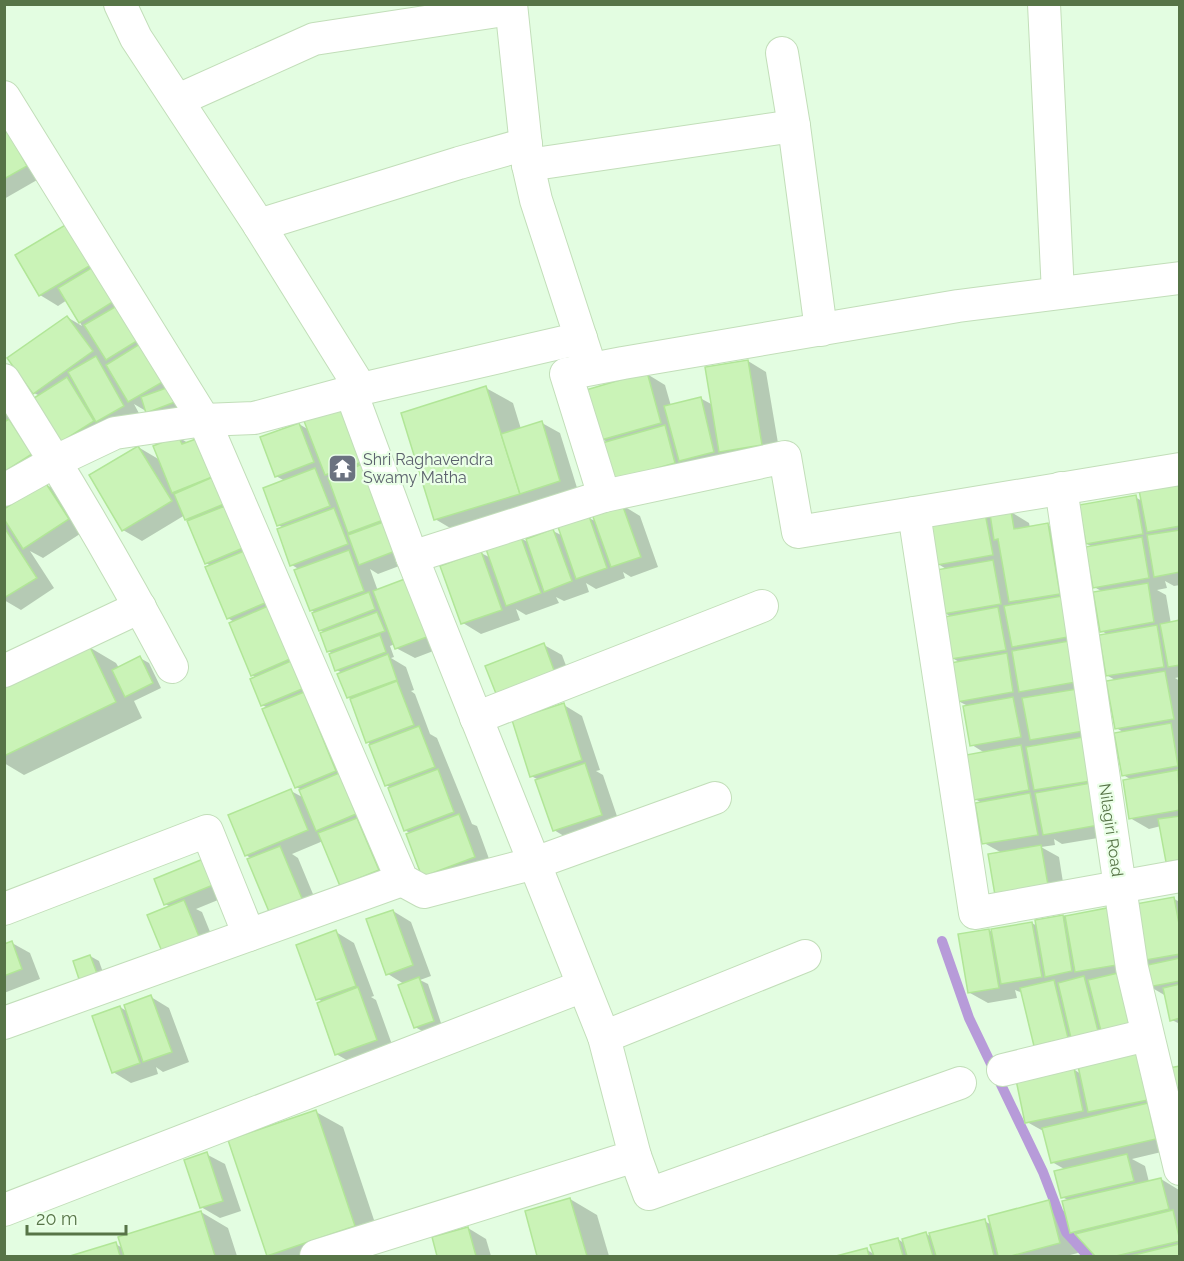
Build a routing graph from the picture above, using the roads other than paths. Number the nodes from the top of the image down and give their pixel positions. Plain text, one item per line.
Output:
1 (120, 4) edge
2 (1044, 4) edge
3 (511, 7) edge
4 (782, 53) dead end
5 (4, 97) edge
6 (178, 99) junction
7 (794, 126) junction
8 (527, 155) junction
9 (259, 225) junction
10 (1179, 278) edge
11 (1058, 293) junction
12 (821, 330) junction
13 (581, 338) junction
14 (591, 369) junction
15 (4, 380) edge
16 (356, 391) junction
17 (204, 420) junction
18 (56, 461) junction
19 (1179, 469) edge
20 (1060, 488) junction
21 (4, 490) edge
22 (604, 496) junction
23 (914, 513) junction
24 (412, 556) junction
25 (762, 606) dead end
26 (140, 607) junction
27 (172, 667) dead end
28 (4, 672) edge
29 (476, 718) junction
30 (715, 798) dead end
31 (535, 863) junction
32 (1179, 876) edge
33 (402, 880) junction
34 (1119, 887) junction
35 (4, 909) edge
36 (249, 935) junction
37 (805, 956) dead end
38 (583, 986) junction
39 (4, 1023) edge
40 (1147, 1035) junction
41 (604, 1037) junction
42 (1003, 1070) dead end
43 (960, 1083) dead end
44 (635, 1156) junction
45 (1179, 1169) edge
46 (4, 1210) edge
47 (316, 1257) edge

1 - 6 street
2 - 11 street
3 - 6 street
3 - 8 street
4 - 7 street
5 - 17 street
6 - 9 street
7 - 8 street
7 - 12 street
8 - 9 street
8 - 13 street
9 - 16 street
10 - 11 street
11 - 12 street
12 - 14 street
13 - 14 street
13 - 16 street
14 - 22 street
15 - 18 street
16 - 17 street
16 - 24 street
17 - 18 street
17 - 33 street
18 - 21 street
18 - 26 street
19 - 20 street
20 - 23 street
20 - 34 street, Nilagiri Road
22 - 23 street
22 - 24 street
23 - 34 street
24 - 29 street
25 - 29 street
26 - 27 street
26 - 28 street
29 - 31 street
30 - 31 street
31 - 33 street
31 - 38 street
32 - 34 street
33 - 36 street
34 - 40 street, Nilagiri Road
35 - 36 street
36 - 39 street
37 - 41 street
38 - 41 street
38 - 46 street
40 - 42 street
40 - 45 street, Nilagiri Road
41 - 44 street
43 - 44 street
44 - 47 street

